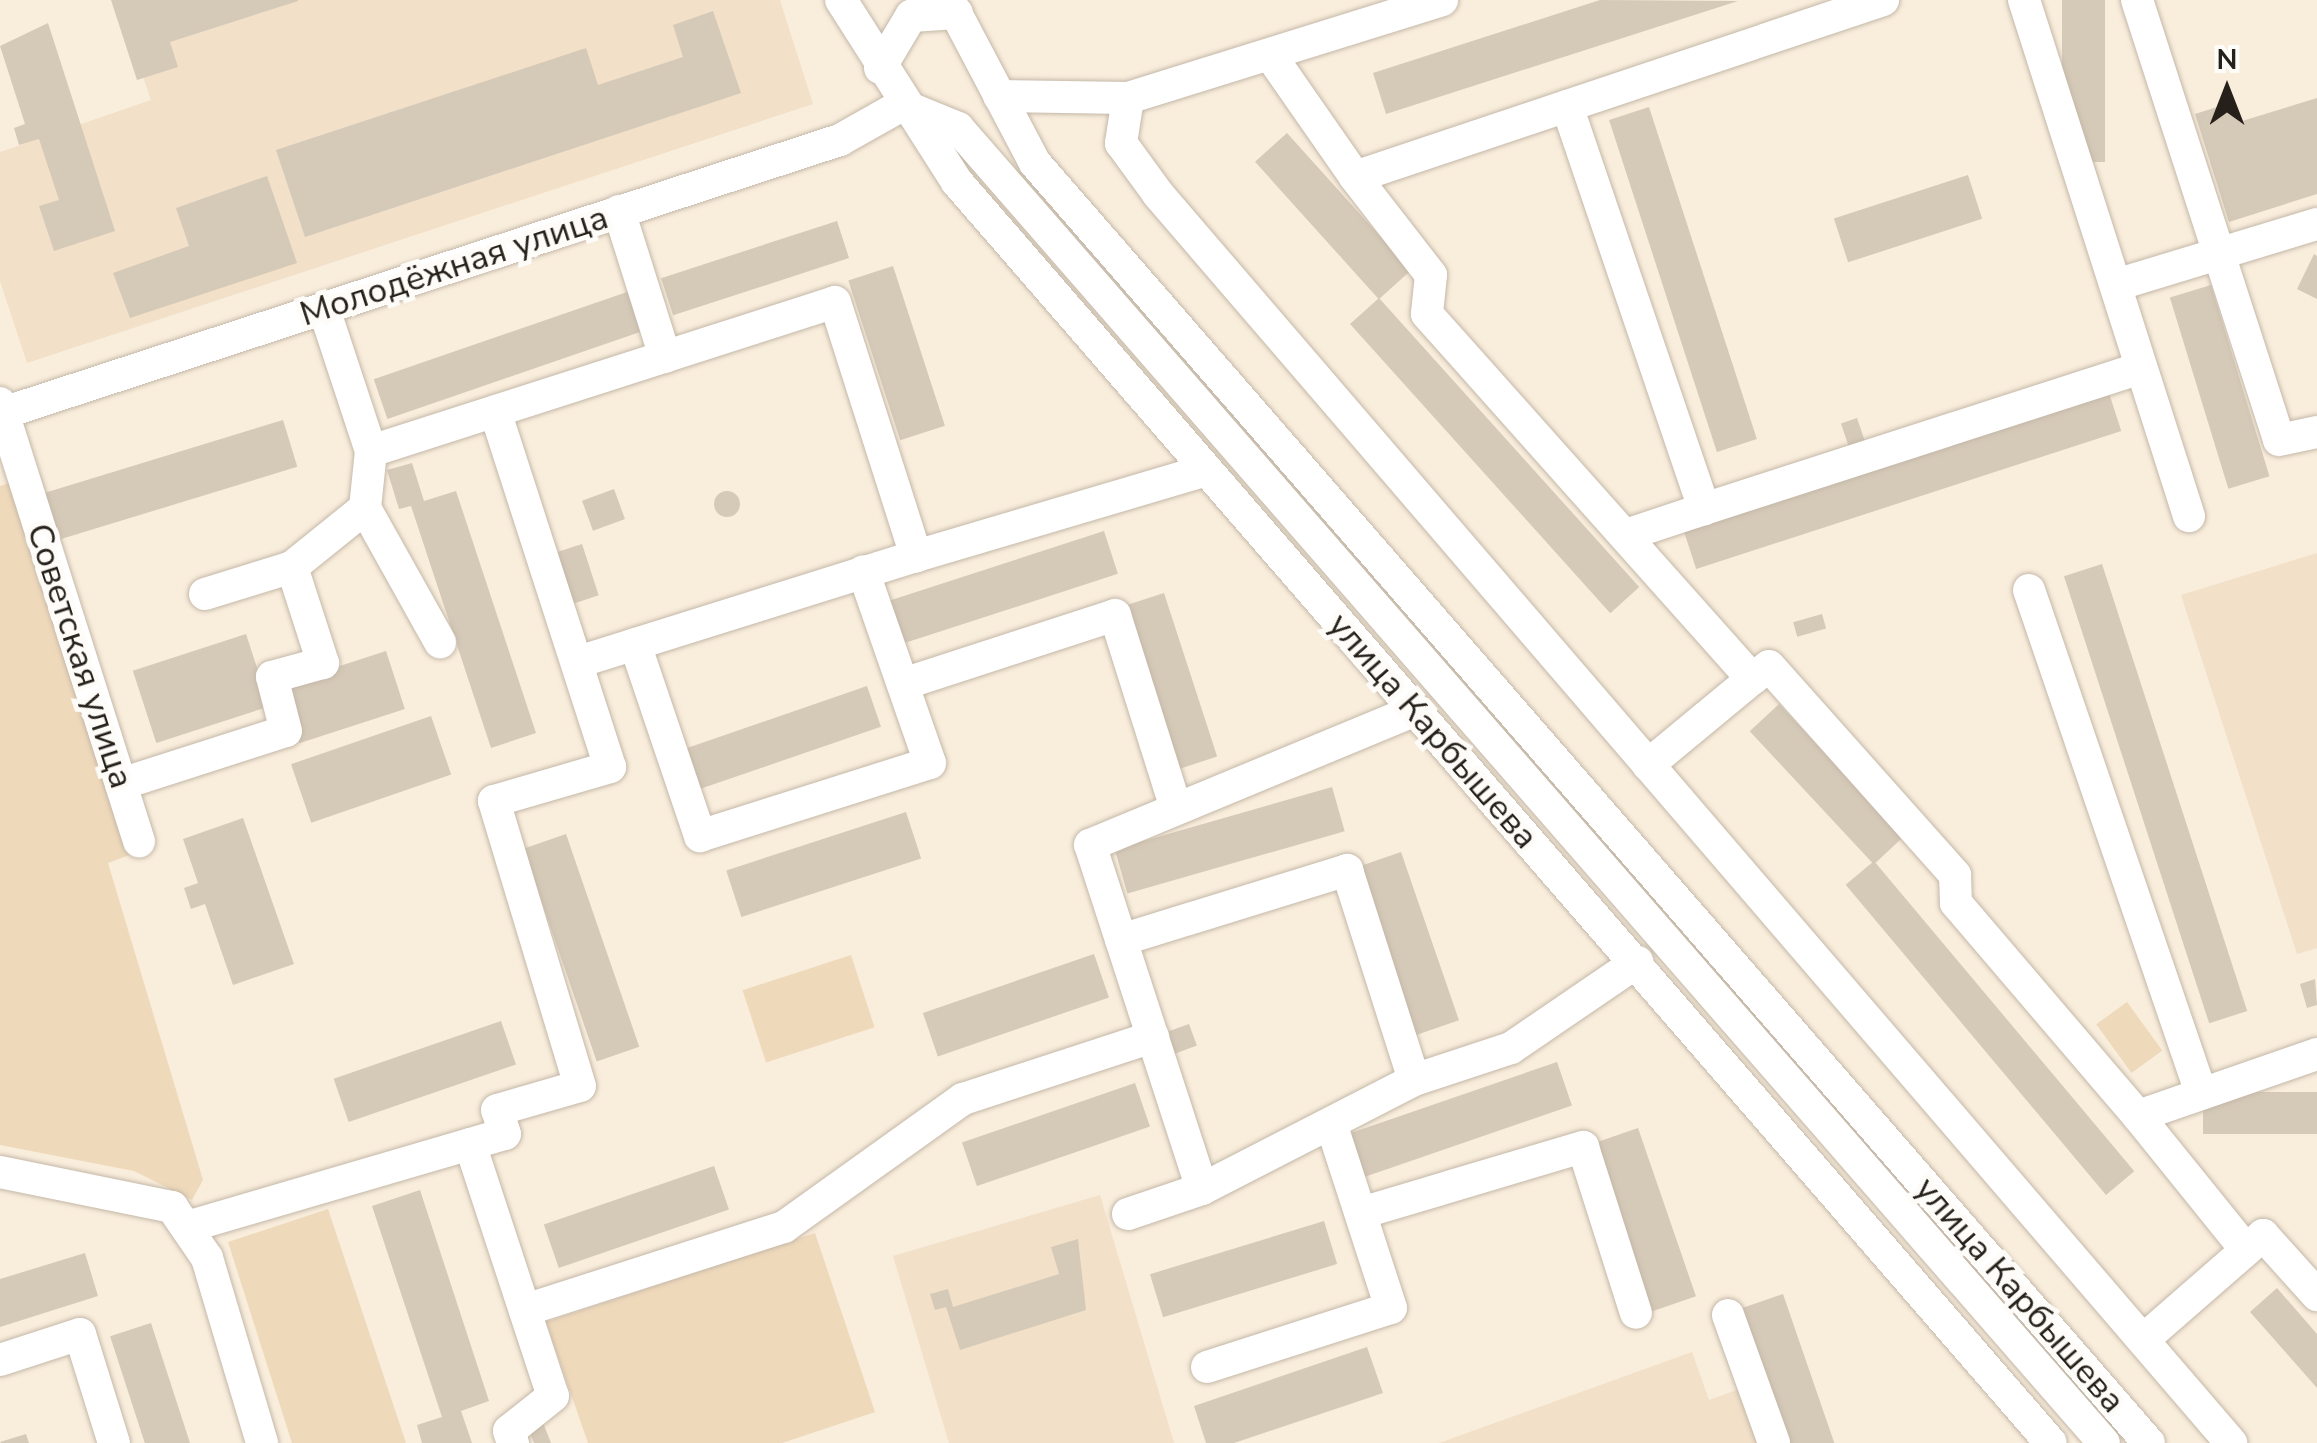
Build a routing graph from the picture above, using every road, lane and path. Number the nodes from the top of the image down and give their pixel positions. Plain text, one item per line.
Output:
1 (841, 0) edge
2 (1442, 0) edge
3 (1883, 0) edge
4 (2024, 0) edge
5 (2138, 0) edge
6 (954, 4) edge
7 (1271, 56) junction
8 (880, 68) junction
9 (999, 96) junction
10 (1128, 98) junction
11 (902, 105) junction
12 (1567, 106) junction
13 (958, 128) junction
14 (1355, 177) junction
15 (620, 211) junction
16 (2317, 224) edge
17 (2222, 254) junction
18 (2116, 284) junction
19 (324, 308) junction
20 (665, 357) junction
21 (2141, 368) junction
22 (1, 410) edge
23 (495, 411) junction
24 (2317, 432) edge
25 (370, 451) junction
26 (1203, 472) junction
27 (366, 508) junction
28 (1704, 509) junction
29 (2188, 516) dead end
30 (1626, 534) junction
31 (916, 556) junction
32 (292, 567) junction
33 (863, 571) junction
34 (2030, 590) dead end
35 (205, 594) dead end
36 (440, 642) dead end
37 (635, 644) junction
38 (578, 662) junction
39 (1752, 679) junction
40 (903, 684) junction
41 (1416, 710) junction
42 (1648, 765) junction
43 (121, 784) junction
44 (1176, 808) junction
45 (139, 841) dead end
46 (1121, 940) junction
47 (1637, 962) junction
48 (1152, 1038) junction
49 (2317, 1054) edge
50 (1414, 1080) junction
51 (2200, 1093) junction
52 (2138, 1116) junction
53 (1331, 1122) junction
54 (470, 1144) junction
55 (0, 1172) edge
56 (1202, 1189) junction
57 (1128, 1214) dead end
58 (1361, 1214) junction
59 (190, 1226) junction
60 (2246, 1250) junction
61 (2317, 1296) edge
62 (524, 1310) junction
63 (1636, 1314) dead end
64 (1728, 1315) dead end
65 (2144, 1340) junction
66 (0, 1360) edge
67 (1207, 1368) dead end
68 (114, 1443) edge
69 (262, 1443) edge
70 (513, 1443) edge
71 (1774, 1443) edge
72 (2050, 1443) edge
73 (2104, 1443) edge
74 (2150, 1443) edge
75 (2230, 1443) edge

1 - 8 street, улица Карбышева
2 - 7 street
3 - 12 street
4 - 18 street
5 - 17 street
6 - 8 street
6 - 9 street
7 - 10 street
7 - 14 street
8 - 11 street, улица Карбышева
9 - 10 street
9 - 13 street
9 - 74 street, улица Карбышева
10 - 42 street, улица Карбышева
11 - 13 street
11 - 15 street, Молодёжная улица
11 - 26 street, улица Карбышева
12 - 14 street
12 - 28 street
13 - 73 street, улица Карбышева
14 - 30 street
15 - 19 street, Молодёжная улица
15 - 20 street
16 - 17 street
17 - 18 street
17 - 24 street
18 - 21 street
19 - 22 street, Молодёжная улица
19 - 25 street
20 - 23 street
20 - 31 street
21 - 28 street
21 - 29 street
22 - 43 street, Советская улица
23 - 25 street
23 - 38 street
25 - 27 street
26 - 31 street
26 - 41 street, улица Карбышева
27 - 32 street
27 - 36 street
28 - 30 street
30 - 39 street
31 - 33 street
32 - 35 street
32 - 43 street
33 - 37 street
33 - 40 street
34 - 51 street
37 - 38 street
37 - 40 street
38 - 54 street
39 - 42 street
39 - 52 street
40 - 44 street
41 - 44 street
41 - 47 street, улица Карбышева
42 - 65 street, улица Карбышева
43 - 45 street, Советская улица
44 - 46 street
46 - 48 street
46 - 50 street
47 - 50 street
47 - 72 street, улица Карбышева
48 - 56 street
48 - 62 street
49 - 51 street
50 - 53 street
51 - 52 street
52 - 60 street
53 - 56 street
53 - 58 street
54 - 59 street
54 - 62 street
55 - 59 street
56 - 57 street
58 - 63 street
58 - 67 street
59 - 69 street
60 - 61 street
60 - 65 street
62 - 70 street
64 - 71 street
65 - 75 street, улица Карбышева
66 - 68 street

